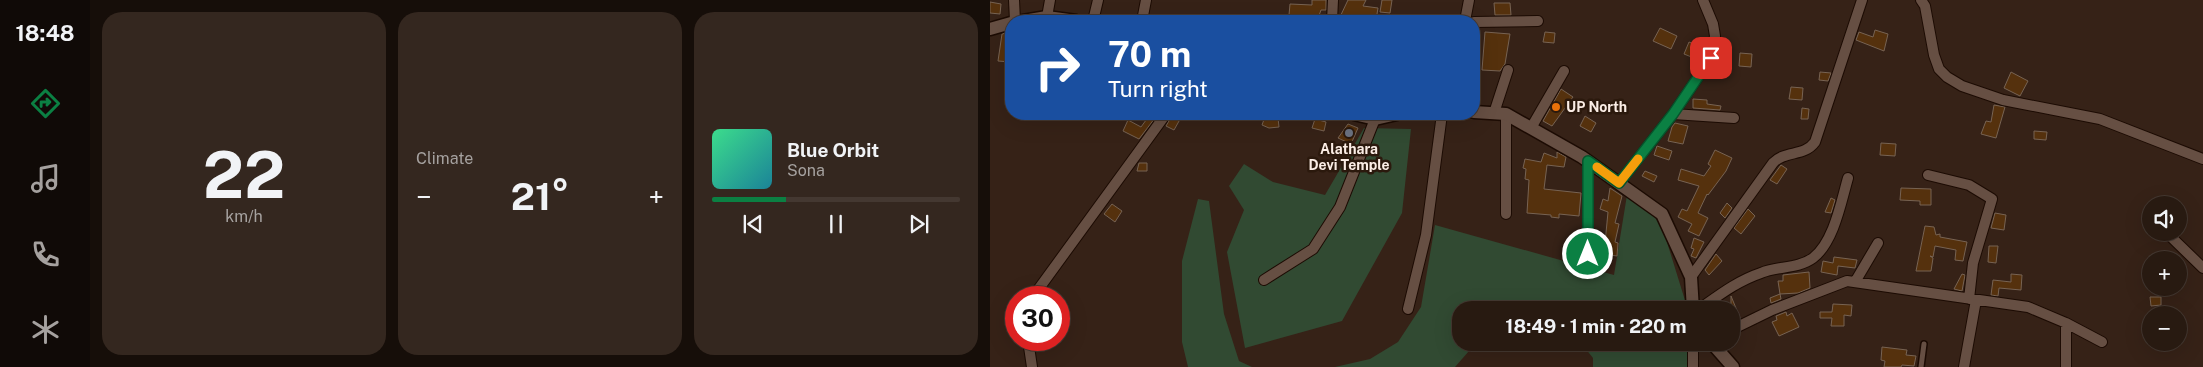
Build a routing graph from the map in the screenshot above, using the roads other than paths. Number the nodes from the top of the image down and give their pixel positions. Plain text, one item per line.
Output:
1 (1014, 0) edge
2 (1050, 0) edge
3 (1098, 0) edge
4 (1146, 0) edge
5 (1334, 0) edge
6 (1469, 0) edge
7 (1703, 0) edge
8 (1862, 0) edge
9 (1921, 0) edge
10 (1015, 15) edge
11 (1052, 15) edge
12 (1095, 15) edge
13 (1143, 15) edge
14 (1333, 15) edge
15 (1466, 15) edge
16 (1538, 21) dead end
17 (1480, 22) edge
18 (1005, 25) edge
19 (990, 29) edge
20 (1508, 70) dead end
21 (1564, 71) dead end
22 (1480, 112) edge
23 (1500, 113) junction
24 (1673, 114) junction
25 (1734, 118) dead end
26 (1162, 120) edge
27 (1375, 120) edge
28 (1441, 120) edge
29 (1531, 128) junction
30 (2203, 159) edge
31 (1588, 161) junction
32 (1928, 175) dead end
33 (1848, 178) dead end
34 (1619, 183) junction
35 (1506, 214) dead end
36 (2175, 241) edge
37 (1878, 243) dead end
38 (1588, 254) dead end
39 (2203, 268) edge
40 (1692, 277) junction
41 (1264, 280) dead end
42 (1855, 282) junction
43 (1041, 286) edge
44 (1972, 299) junction
45 (1693, 301) edge
46 (1711, 301) edge
47 (1408, 309) dead end
48 (2066, 323) junction
49 (1740, 326) edge
50 (2102, 342) dead end
51 (1924, 344) dead end
52 (1030, 351) edge
53 (1693, 351) edge
54 (1719, 351) edge
55 (1032, 367) edge
56 (1693, 367) edge
57 (1733, 367) edge
58 (1920, 367) edge
59 (1964, 367) edge
60 (2066, 367) edge

1 - 10 street
2 - 11 street
3 - 12 street
4 - 13 street
5 - 14 street
6 - 15 street
7 - 24 street
8 - 40 street
9 - 30 street
16 - 17 street
18 - 19 street
20 - 23 street
21 - 29 street
22 - 23 street
23 - 29 street
23 - 35 street
24 - 25 street
24 - 34 street
26 - 43 street
27 - 41 street
28 - 47 street
29 - 31 street
31 - 34 street
31 - 38 street
32 - 44 street
33 - 46 street
34 - 40 street
36 - 39 street
37 - 42 street
40 - 45 street
42 - 44 street
42 - 49 street
44 - 48 street
44 - 59 street
48 - 50 street
48 - 60 street
51 - 58 lane
52 - 55 street
53 - 56 street
54 - 57 street

